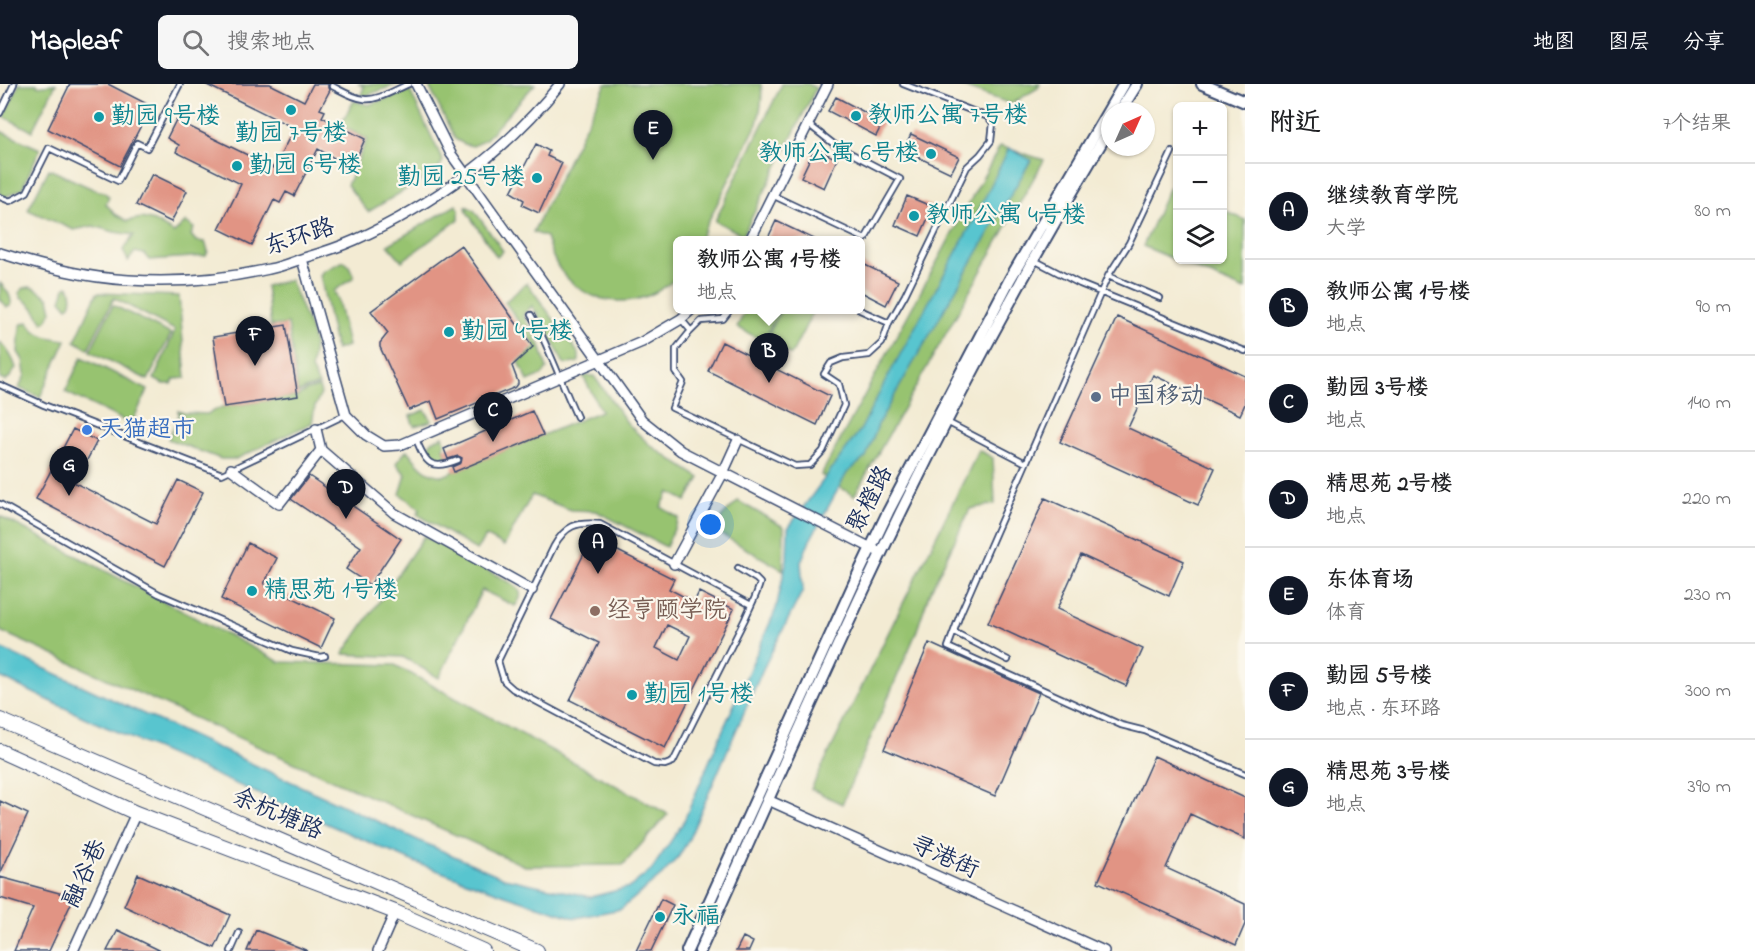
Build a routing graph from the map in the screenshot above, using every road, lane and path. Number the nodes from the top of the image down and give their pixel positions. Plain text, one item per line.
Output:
1 (14, 84) edge
2 (180, 84) edge
3 (409, 84) edge
4 (416, 84) edge
5 (560, 84) edge
6 (828, 84) edge
7 (903, 84) edge
8 (1124, 84) edge
9 (1137, 84) edge
10 (1202, 84) edge
11 (332, 86) dead end
12 (1126, 102) edge
13 (1245, 102) edge
14 (0, 113) edge
15 (808, 124) junction
16 (1101, 142) edge
17 (1172, 152) dead end
18 (466, 174) junction
19 (772, 195) junction
20 (0, 197) edge
21 (752, 236) edge
22 (859, 236) edge
23 (865, 239) edge
24 (0, 253) edge
25 (1029, 257) junction
26 (302, 259) junction
27 (1108, 276) junction
28 (1101, 292) junction
29 (1160, 298) dead end
30 (865, 311) edge
31 (686, 314) edge
32 (726, 314) edge
33 (531, 315) dead end
34 (681, 319) junction
35 (889, 323) junction
36 (691, 331) junction
37 (1245, 351) edge
38 (599, 360) junction
39 (559, 377) junction
40 (0, 385) edge
41 (346, 415) junction
42 (577, 417) dead end
43 (942, 420) junction
44 (316, 429) junction
45 (416, 439) junction
46 (738, 440) junction
47 (321, 450) junction
48 (458, 460) dead end
49 (1026, 463) junction
50 (231, 470) junction
51 (723, 473) junction
52 (0, 504) edge
53 (871, 548) junction
54 (881, 553) junction
55 (674, 564) junction
56 (738, 568) dead end
57 (532, 590) junction
58 (751, 605) junction
59 (954, 632) junction
60 (325, 656) dead end
61 (1008, 660) dead end
62 (0, 720) edge
63 (0, 751) edge
64 (1245, 774) edge
65 (768, 800) junction
66 (136, 813) junction
67 (395, 912) junction
68 (239, 933) dead end
69 (73, 951) edge
70 (231, 951) edge
71 (378, 951) edge
72 (483, 951) edge
73 (537, 951) edge
74 (687, 951) edge
75 (700, 951) edge
76 (1104, 951) edge

1 - 14 lane
2 - 20 lane
3 - 11 lane
4 - 18 street
5 - 18 street, 东环路
6 - 15 street
7 - 35 lane
8 - 25 street, 聚橙路
9 - 12 street
10 - 13 street
15 - 19 street
15 - 23 lane
16 - 25 street, 聚橙路
17 - 27 lane
18 - 26 street, 东环路
18 - 38 street
19 - 21 street
19 - 22 lane
24 - 26 street, 东环路
25 - 28 lane
25 - 43 street, 聚橙路
26 - 41 street
27 - 28 lane
27 - 29 lane
28 - 37 lane
28 - 49 lane
30 - 35 lane
31 - 34 street
32 - 36 lane
33 - 39 lane
34 - 36 lane
34 - 38 street
35 - 46 lane
36 - 46 lane
38 - 39 street
38 - 51 street
39 - 42 lane
39 - 45 street
40 - 50 lane
41 - 44 lane
41 - 45 street
43 - 49 lane
43 - 53 street, 聚橙路
43 - 54 street, 聚橙路
44 - 47 street
44 - 50 lane
45 - 48 lane
46 - 51 street
47 - 50 street
47 - 57 street
49 - 59 lane
51 - 53 street
51 - 55 street
52 - 60 lane
53 - 54 street
53 - 74 street, 聚橙路
54 - 65 street, 聚橙路
55 - 57 lane
55 - 58 lane
56 - 58 lane
57 - 58 lane
59 - 61 lane
59 - 64 lane
62 - 73 main road, 余杭塘路
63 - 66 main road, 余杭塘路
65 - 75 street, 聚橙路
65 - 76 street, 寻港街
66 - 67 main road, 余杭塘路
66 - 69 street, 融谷巷
67 - 71 street
67 - 72 main road, 余杭塘路
68 - 70 lane

